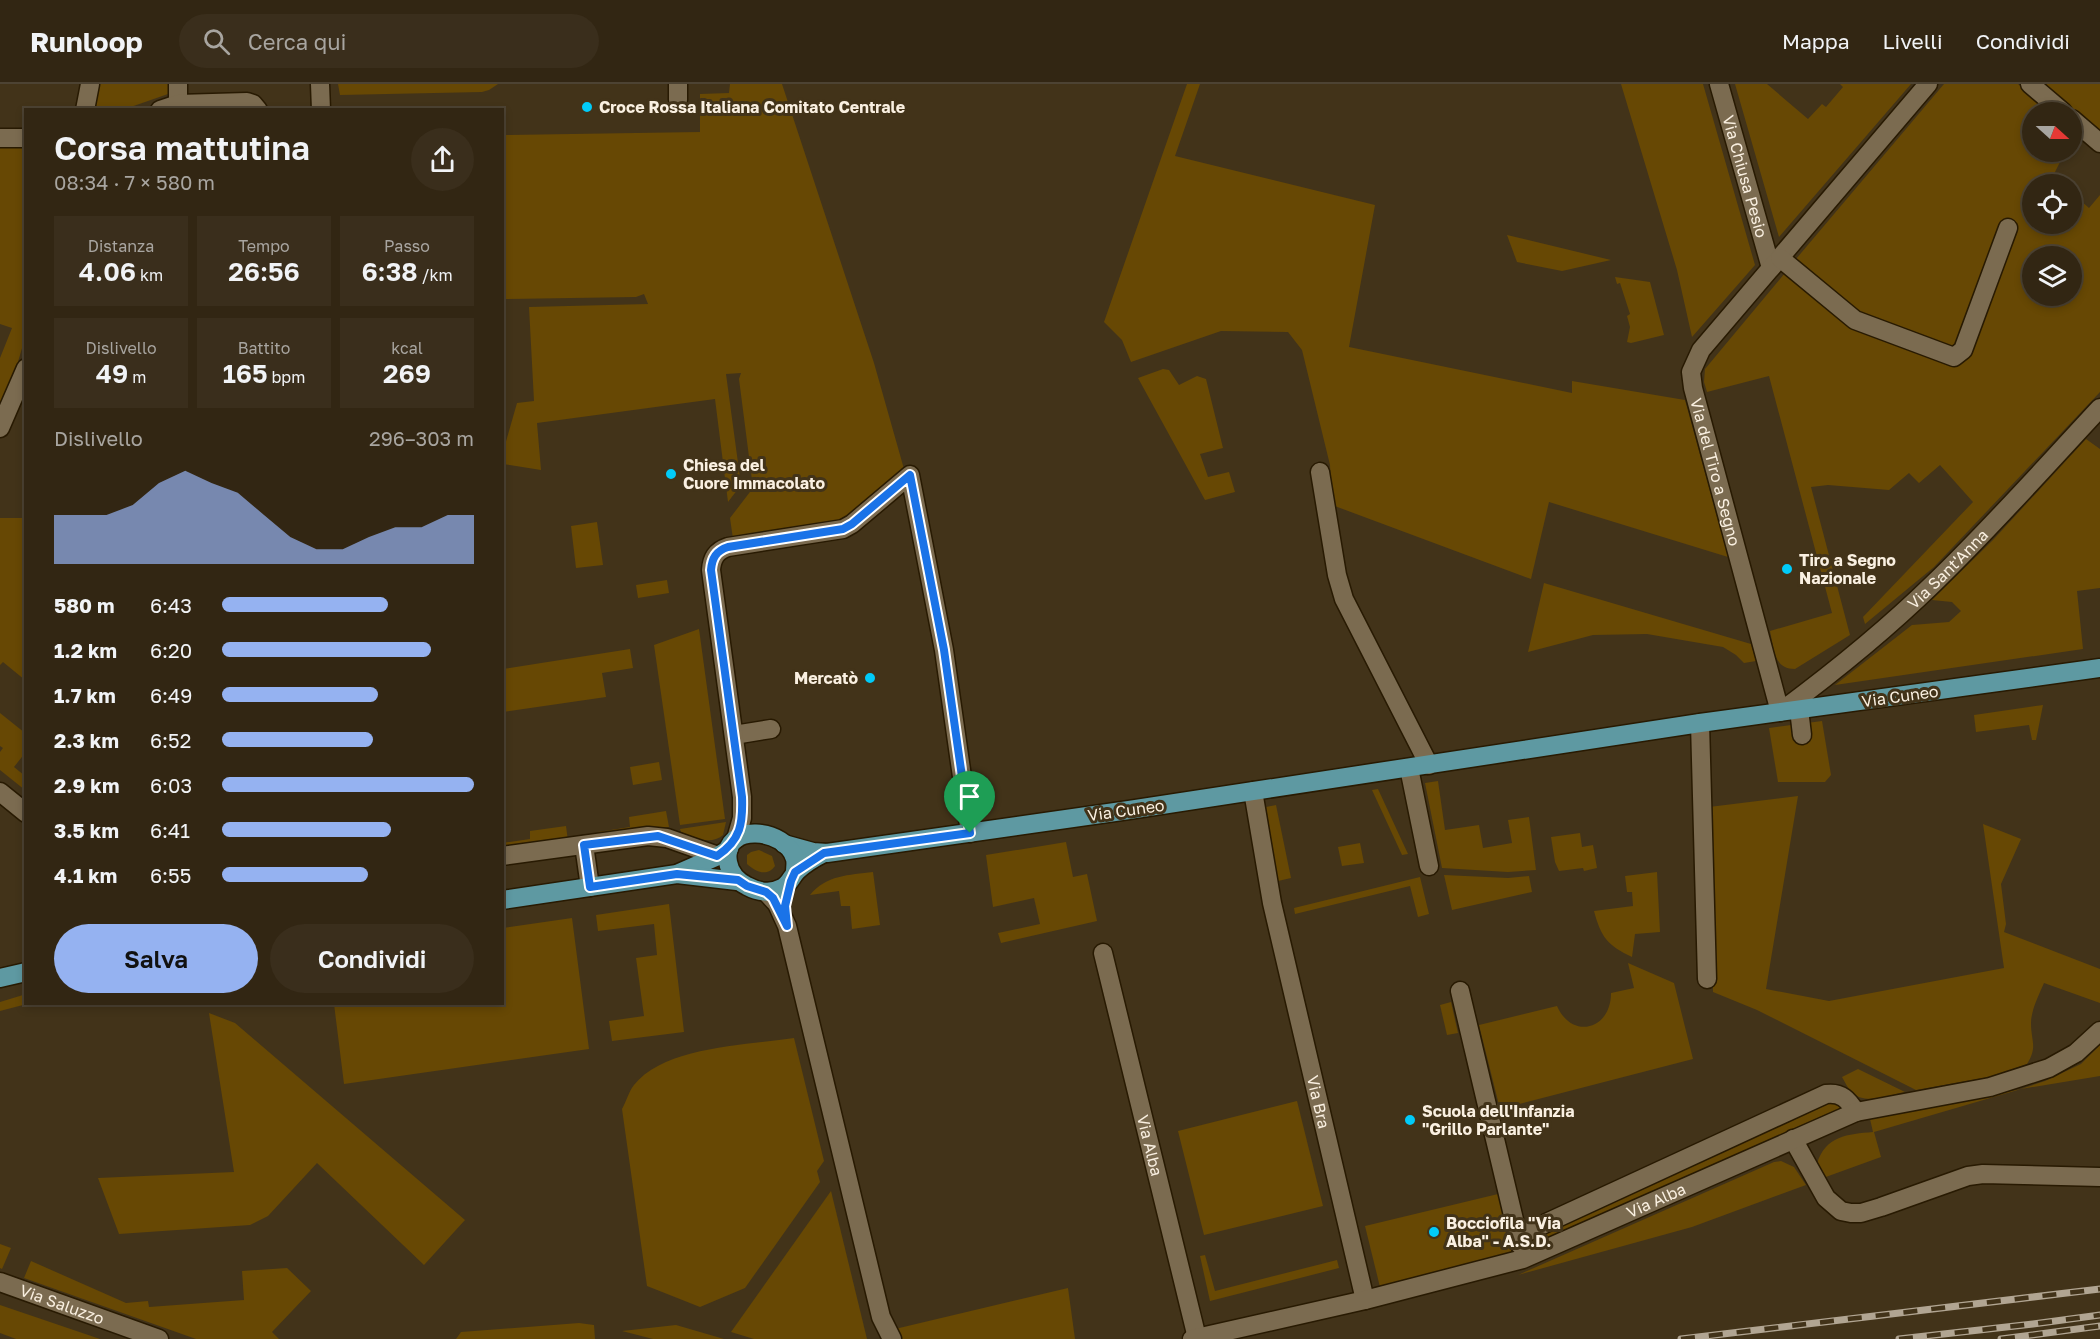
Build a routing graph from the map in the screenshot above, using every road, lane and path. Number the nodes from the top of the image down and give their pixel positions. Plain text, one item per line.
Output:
1 (90, 84) edge
2 (178, 84) edge
3 (320, 84) edge
4 (1719, 84) edge
5 (1928, 84) edge
6 (2030, 84) edge
7 (2051, 102) edge
8 (178, 104) junction
9 (85, 108) edge
10 (166, 108) edge
11 (256, 108) edge
12 (321, 108) edge
13 (2082, 128) edge
14 (0, 138) edge
15 (24, 138) edge
16 (2100, 143) edge
17 (2008, 228) dead end
18 (1776, 263) junction
19 (24, 373) edge
20 (2100, 408) edge
21 (0, 428) edge
22 (1320, 472) dead end
23 (2100, 668) edge
24 (1799, 709) junction
25 (1780, 712) junction
26 (1700, 723) junction
27 (771, 729) dead end
28 (734, 735) junction
29 (1802, 735) dead end
30 (1428, 765) junction
31 (1409, 768) junction
32 (1253, 791) junction
33 (0, 792) edge
34 (742, 797) junction
35 (24, 811) edge
36 (760, 833) junction
37 (970, 833) junction
38 (784, 844) junction
39 (584, 845) junction
40 (727, 848) junction
41 (824, 853) junction
42 (504, 856) edge
43 (1429, 866) dead end
44 (677, 874) junction
45 (793, 877) junction
46 (738, 880) junction
47 (590, 887) junction
48 (766, 892) junction
49 (504, 900) edge
50 (787, 926) junction
51 (1103, 953) dead end
52 (24, 972) edge
53 (0, 978) edge
54 (1707, 979) dead end
55 (1460, 992) dead end
56 (2100, 1031) edge
57 (1856, 1112) junction
58 (1793, 1139) junction
59 (2100, 1177) edge
60 (1518, 1236) junction
61 (1523, 1258) junction
62 (0, 1282) edge
63 (1365, 1300) junction
64 (1195, 1338) edge
65 (159, 1339) edge
66 (892, 1339) edge

1 - 9 street
2 - 8 street
3 - 12 street
4 - 18 street, Via Chiusa Pesio
5 - 18 street, Via del Tiro a Segno
6 - 7 street
8 - 10 street
8 - 11 street
13 - 16 street
14 - 15 street
17 - 18 street
18 - 25 street, Via del Tiro a Segno
19 - 21 street
20 - 25 street, Via Sant'Anna
22 - 30 street
23 - 24 main road, Via Cuneo
24 - 25 main road, Via Cuneo
24 - 29 street
25 - 26 main road, Via Cuneo
26 - 30 main road, Via Cuneo
26 - 54 street
27 - 28 street
28 - 34 street
28 - 37 street
30 - 31 main road, Via Cuneo
31 - 32 main road, Via Cuneo
31 - 43 street
32 - 37 main road, Via Cuneo
32 - 63 street, Via Bra
33 - 35 street
34 - 36 street
34 - 40 street
36 - 38 main road, Via Cuneo
36 - 40 main road
37 - 41 main road, Via Cuneo
38 - 41 main road, Via Cuneo
38 - 45 main road
39 - 40 street
39 - 42 street
39 - 47 street
40 - 44 main road
40 - 46 main road
41 - 45 main road, Via Cuneo
44 - 46 main road
44 - 47 main road
45 - 48 main road, Via Cuneo
45 - 50 street
46 - 48 main road
47 - 49 main road
48 - 50 street
50 - 66 street
51 - 64 street, Via Alba
52 - 53 main road
55 - 60 street
56 - 57 street, Via Alba
57 - 58 street, Via Alba
57 - 60 street
58 - 59 street
58 - 61 street, Via Alba
60 - 61 street
61 - 63 street, Via Alba
62 - 65 street, Via Saluzzo
63 - 64 street, Via Alba

